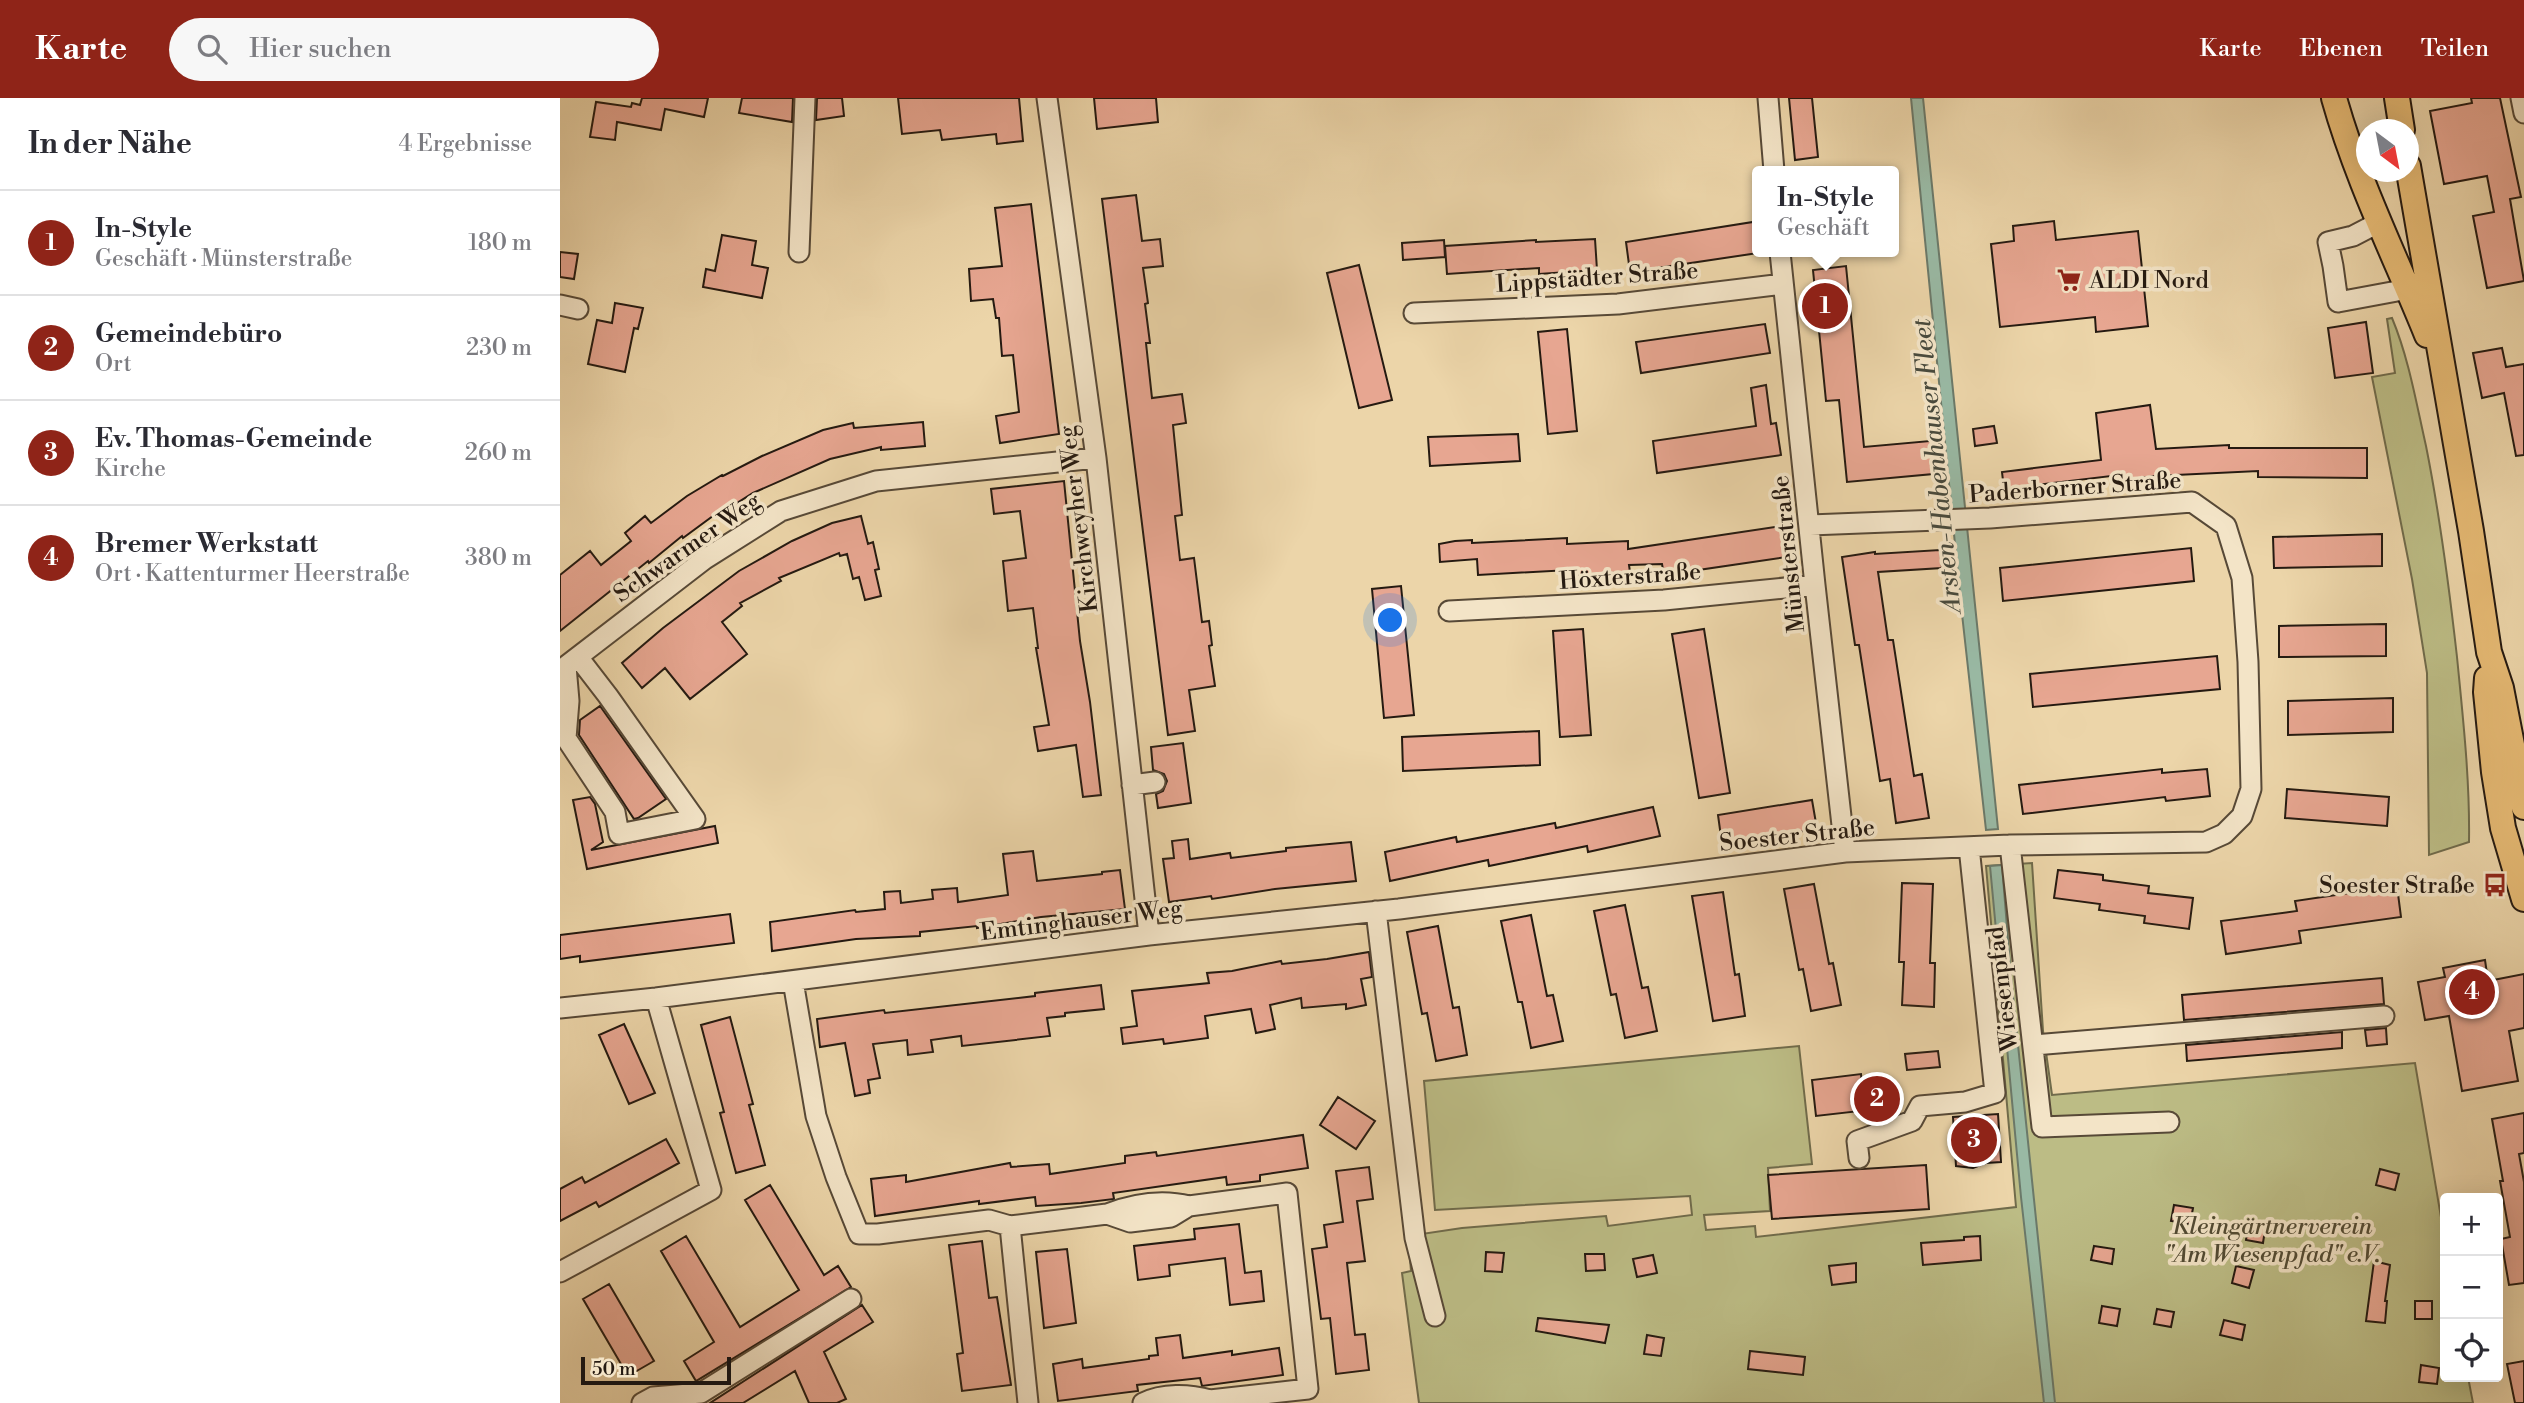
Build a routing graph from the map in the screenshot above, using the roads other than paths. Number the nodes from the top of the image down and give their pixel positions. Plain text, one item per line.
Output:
1 (805, 98) edge
2 (1047, 98) edge
3 (1768, 98) edge
4 (2334, 98) edge
5 (2397, 98) edge
6 (2521, 98) edge
7 (2524, 113) edge
8 (2400, 119) edge
9 (1774, 166) edge
10 (2412, 182) edge
11 (2378, 223) junction
12 (799, 252) dead end
13 (1780, 257) edge
14 (1783, 284) junction
15 (2408, 289) junction
16 (1414, 313) dead end
17 (2445, 379) junction
18 (1096, 458) junction
19 (1810, 524) junction
20 (1815, 585) junction
21 (1449, 611) dead end
22 (2488, 652) junction
23 (572, 661) junction
24 (1155, 782) dead end
25 (1132, 785) junction
26 (2524, 807) edge
27 (2224, 834) joint
28 (2010, 845) junction
29 (1969, 847) junction
30 (1845, 852) junction
31 (2524, 899) edge
32 (1376, 911) junction
33 (1149, 935) junction
34 (793, 981) junction
35 (656, 998) junction
36 (560, 1008) edge
37 (2384, 1016) dead end
38 (2034, 1045) junction
39 (2169, 1122) dead end
40 (1859, 1157) dead end
41 (1010, 1226) junction
42 (560, 1272) edge
43 (851, 1299) dead end
44 (1435, 1316) dead end
45 (1208, 1401) edge
46 (642, 1403) edge
47 (1028, 1403) edge
48 (1143, 1403) edge

1 - 12 street
2 - 18 street, Kirchweyher Weg
3 - 9 street
4 - 11 main road
5 - 8 main road
6 - 7 street
10 - 17 main road
11 - 15 main road
11 - 15 street
13 - 14 street, Münsterstraße
14 - 16 street, Lippstädter Straße
14 - 19 street, Münsterstraße
15 - 17 main road
17 - 22 main road
18 - 23 street, Schwarmer Weg
18 - 25 street, Kirchweyher Weg
19 - 20 street, Münsterstraße
19 - 27 street, Paderborner Straße
20 - 21 street, Höxterstraße
20 - 30 street, Münsterstraße
22 - 26 main road
22 - 31 main road
23 - 23 street
24 - 25 street
25 - 33 street, Kirchweyher Weg
27 - 28 street, Soester Straße
28 - 29 street, Soester Straße
28 - 38 street, Wiesenpfad
29 - 30 street, Soester Straße
29 - 40 street
30 - 32 street, Soester Straße
32 - 33 street, Emtinghauser Weg
32 - 44 street
33 - 34 street, Emtinghauser Weg
34 - 35 street, Emtinghauser Weg
34 - 41 street
35 - 36 street, Emtinghauser Weg
35 - 42 street
37 - 38 street
38 - 39 street, Wiesenpfad
41 - 45 street
41 - 47 street
43 - 46 street
45 - 48 street

